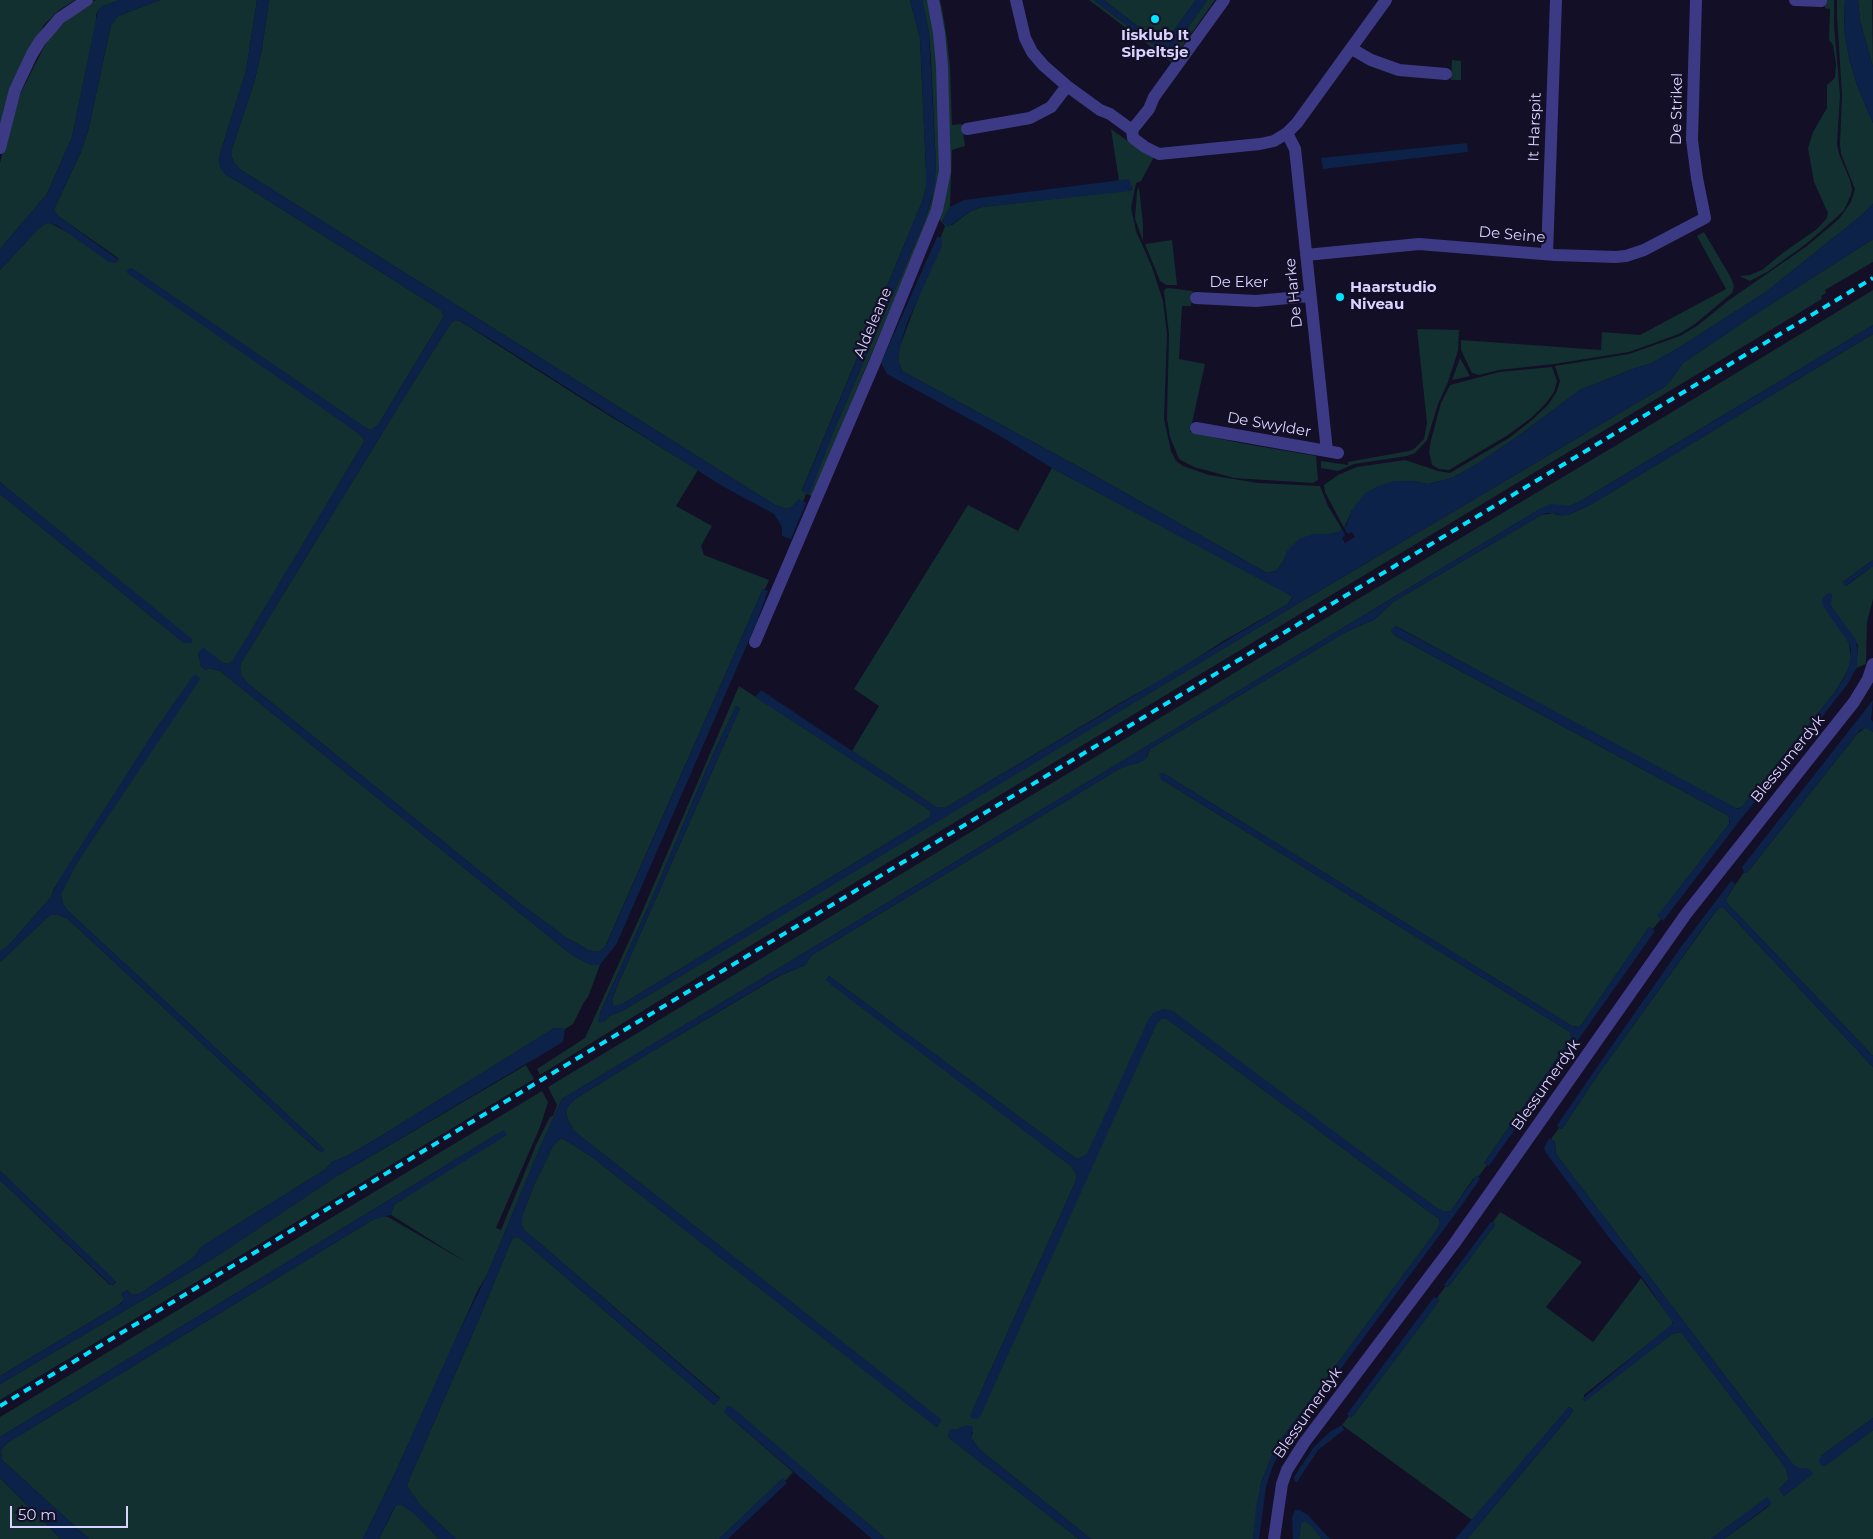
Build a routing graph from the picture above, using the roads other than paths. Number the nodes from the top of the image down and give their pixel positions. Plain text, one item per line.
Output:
1 (87, 0) edge
2 (933, 0) edge
3 (1016, 0) edge
4 (1224, 0) edge
5 (1386, 0) edge
6 (1556, 0) edge
7 (1696, 0) edge
8 (1795, 0) edge
9 (1821, 1) edge
10 (1352, 49) junction
11 (1446, 74) dead end
12 (1067, 86) junction
13 (967, 129) dead end
14 (1132, 130) junction
15 (1287, 133) junction
16 (0, 148) edge
17 (1706, 218) joint
18 (1547, 254) junction
19 (1306, 255) junction
20 (1310, 296) junction
21 (1196, 298) dead end
22 (1196, 428) dead end
23 (1332, 452) joint
24 (755, 642) dead end
25 (1873, 664) edge
26 (1274, 1539) edge

1 - 16 street
2 - 24 street, Aldeleane
3 - 12 street
4 - 14 street
5 - 10 street
6 - 18 street, It Harspit
7 - 17 street, De Strikel
8 - 9 street
10 - 11 street
10 - 15 street
12 - 13 street
12 - 14 street
14 - 15 street
15 - 19 street, De Harke
17 - 18 street, De Seine
18 - 19 street, De Seine
19 - 20 street, De Harke
20 - 21 street, De Eker
20 - 23 street, De Harke
22 - 23 street, De Swylder
25 - 26 street, Blessumerdyk

